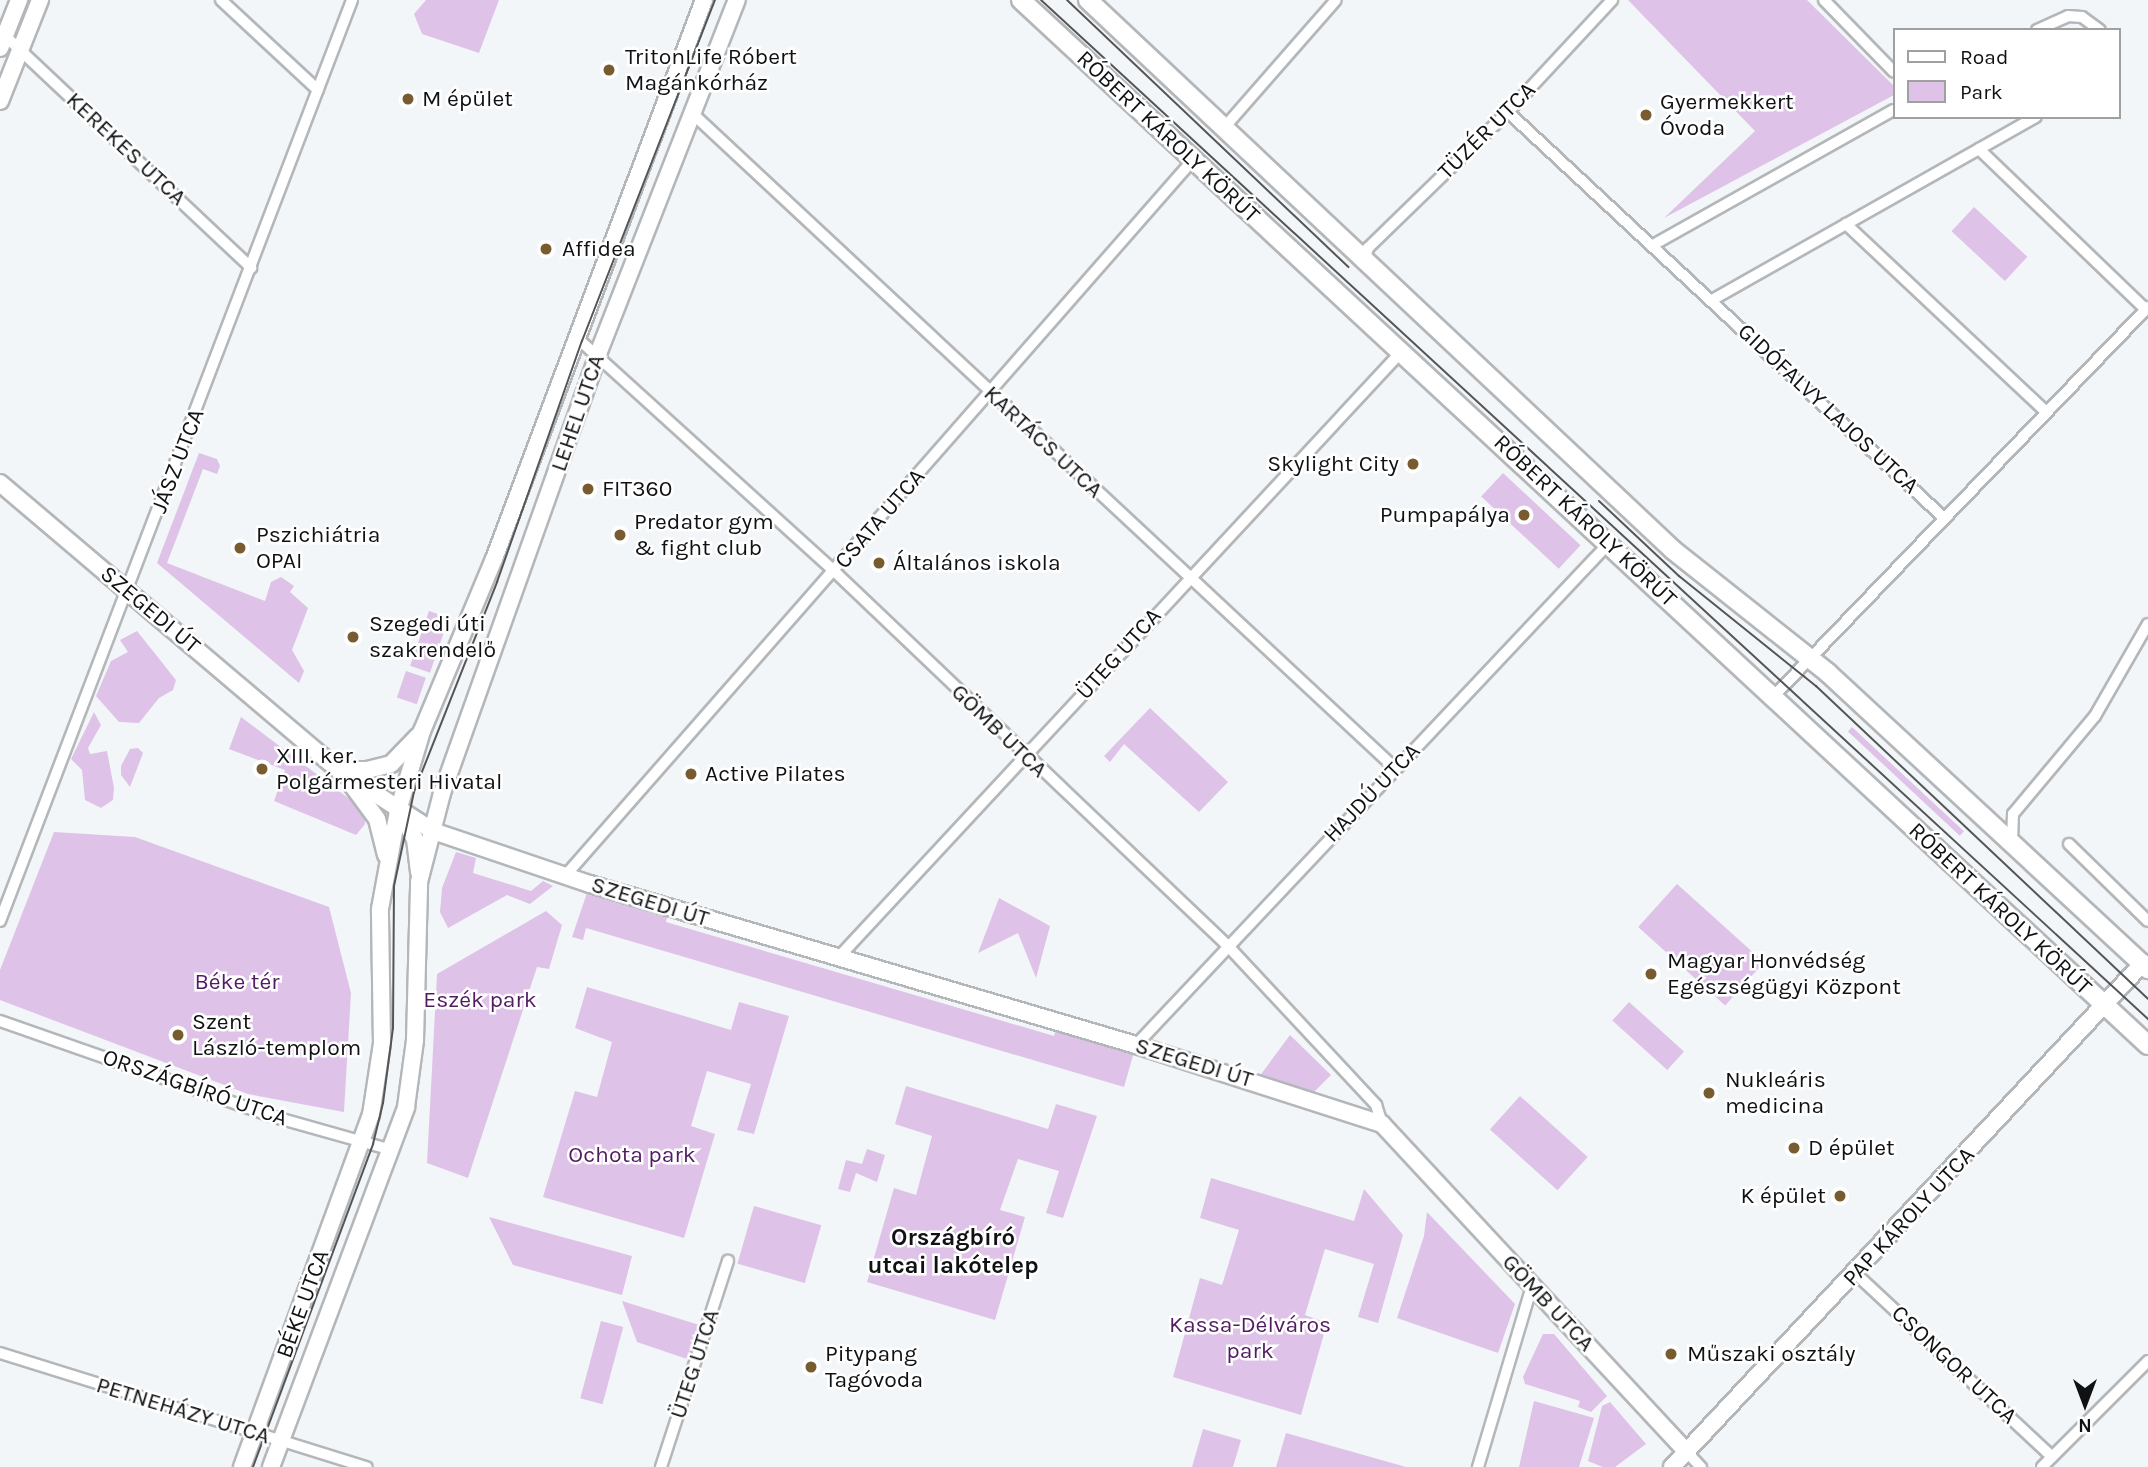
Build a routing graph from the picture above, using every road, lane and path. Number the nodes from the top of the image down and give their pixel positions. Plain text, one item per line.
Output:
1 (19, 0) edge
2 (40, 0) edge
3 (221, 0) edge
4 (352, 0) edge
5 (704, 0) edge
6 (737, 0) edge
7 (1021, 0) edge
8 (1088, 0) edge
9 (1336, 0) edge
10 (1612, 0) edge
11 (1824, 0) edge
12 (2041, 28) edge
13 (2097, 28) edge
14 (2, 38) edge
15 (21, 50) junction
16 (1892, 70) edge
17 (317, 90) junction
18 (0, 101) edge
19 (1892, 111) edge
20 (1508, 112) junction
21 (692, 113) junction
22 (2032, 119) edge
23 (1223, 129) junction
24 (1979, 149) junction
25 (1193, 160) junction
26 (1846, 224) junction
27 (1653, 245) junction
28 (1364, 261) junction
29 (251, 268) junction
30 (1712, 300) junction
31 (2147, 308) edge
32 (575, 336) junction
33 (1402, 351) junction
34 (598, 354) junction
35 (991, 393) junction
36 (2046, 412) junction
37 (0, 483) edge
38 (1944, 518) junction
39 (1609, 543) junction
40 (834, 571) junction
41 (1188, 579) junction
42 (127, 591) junction
43 (2148, 624) edge
44 (1810, 658) junction
45 (1773, 697) junction
46 (422, 731) junction
47 (1026, 757) junction
48 (1396, 769) junction
49 (340, 770) junction
50 (398, 811) junction
51 (433, 831) junction
52 (2012, 842) junction
53 (2069, 844) dead end
54 (387, 864) junction
55 (565, 876) junction
56 (419, 882) junction
57 (0, 921) edge
58 (2148, 921) edge
59 (1227, 944) junction
60 (837, 959) junction
61 (2145, 966) edge
62 (2106, 1006) junction
63 (0, 1021) edge
64 (1136, 1045) junction
65 (2148, 1045) edge
66 (1382, 1124) junction
67 (363, 1141) junction
68 (392, 1150) junction
69 (728, 1261) dead end
70 (1856, 1274) junction
71 (1532, 1286) junction
72 (0, 1353) edge
73 (2148, 1361) edge
74 (254, 1434) junction
75 (281, 1441) junction
76 (1684, 1450) junction
77 (2052, 1457) junction
78 (242, 1467) edge
79 (271, 1467) edge
80 (367, 1467) edge
81 (661, 1467) edge
82 (1478, 1467) edge
83 (1672, 1467) edge
84 (1700, 1467) edge
85 (2042, 1467) edge

1 - 14 main road
2 - 15 main road
3 - 17 street
4 - 17 street, JÁSZ UTCA
5 - 32 main road, LEHEL UTCA
6 - 21 main road, LEHEL UTCA
7 - 25 main road, RÓBERT KÁROLY KÖRÚT
8 - 23 main road, RÓBERT KÁROLY KÖRÚT
9 - 23 street
10 - 20 street, TÜZÉR UTCA
11 - 16 street
12 - 13 street
14 - 15 street, KEREKES UTCA
15 - 18 main road
15 - 29 street, KEREKES UTCA
17 - 29 street, JÁSZ UTCA
19 - 27 street
20 - 27 street, GIDÓFALVY LAJOS UTCA
20 - 28 street, TÜZÉR UTCA
21 - 34 main road, LEHEL UTCA
21 - 35 street, KARTÁCS UTCA
22 - 24 street
23 - 28 main road, RÓBERT KÁROLY KÖRÚT
24 - 26 street
24 - 31 street
25 - 33 main road, RÓBERT KÁROLY KÖRÚT
25 - 35 street, CSATA UTCA
26 - 30 street
26 - 36 street
27 - 30 street, GIDÓFALVY LAJOS UTCA
28 - 44 main road, RÓBERT KÁROLY KÖRÚT
29 - 42 street, JÁSZ UTCA
30 - 38 street, GIDÓFALVY LAJOS UTCA
31 - 36 street
32 - 34 street, GÖMB UTCA
32 - 46 main road, LEHEL UTCA
33 - 39 main road, RÓBERT KÁROLY KÖRÚT
33 - 41 street, ÜTEG UTCA
34 - 40 street, GÖMB UTCA
34 - 51 main road, LEHEL UTCA
35 - 40 street, CSATA UTCA
35 - 41 street, KARTÁCS UTCA
36 - 38 street
37 - 42 main road, SZEGEDI ÚT
38 - 44 street
39 - 45 main road, RÓBERT KÁROLY KÖRÚT
39 - 48 street, HAJDÚ UTCA
40 - 47 street, GÖMB UTCA
40 - 55 street, CSATA UTCA
41 - 47 street, ÜTEG UTCA
41 - 48 street, KARTÁCS UTCA
42 - 49 main road, SZEGEDI ÚT
42 - 57 street, JÁSZ UTCA
43 - 52 street
44 - 45 street
44 - 52 main road, RÓBERT KÁROLY KÖRÚT
45 - 62 main road, RÓBERT KÁROLY KÖRÚT
46 - 49 main road
46 - 50 main road, LEHEL UTCA
47 - 59 street, GÖMB UTCA
47 - 60 street, ÜTEG UTCA
48 - 59 street, HAJDÚ UTCA
49 - 50 main road, SZEGEDI ÚT
49 - 54 main road
50 - 51 main road, SZEGEDI ÚT
50 - 54 main road
50 - 56 main road
51 - 55 main road, SZEGEDI ÚT
51 - 56 main road
52 - 61 main road, RÓBERT KÁROLY KÖRÚT
53 - 58 street
54 - 67 main road
55 - 60 main road, SZEGEDI ÚT
56 - 68 main road
59 - 64 street, HAJDÚ UTCA
59 - 66 street, GÖMB UTCA
60 - 64 main road, SZEGEDI ÚT
61 - 62 main road, PAP KÁROLY UTCA
62 - 65 main road, RÓBERT KÁROLY KÖRÚT
62 - 70 main road, PAP KÁROLY UTCA
63 - 67 street, ORSZÁGBÍRÓ UTCA
64 - 66 main road, SZEGEDI ÚT
66 - 71 main road, GÖMB UTCA
67 - 68 street, ORSZÁGBÍRÓ UTCA
67 - 74 main road, BÉKE UTCA
68 - 75 main road, BÉKE UTCA
69 - 81 street, ÜTEG UTCA
70 - 76 main road, PAP KÁROLY UTCA
70 - 77 street, CSONGOR UTCA
71 - 76 main road, GÖMB UTCA
71 - 82 street
72 - 74 street, PETNEHÁZY UTCA
73 - 77 street
74 - 75 street, PETNEHÁZY UTCA
74 - 78 main road, BÉKE UTCA
75 - 79 main road, BÉKE UTCA
75 - 80 street, PETNEHÁZY UTCA
76 - 83 main road, PAP KÁROLY UTCA
76 - 84 street, GÖMB UTCA
77 - 85 street

